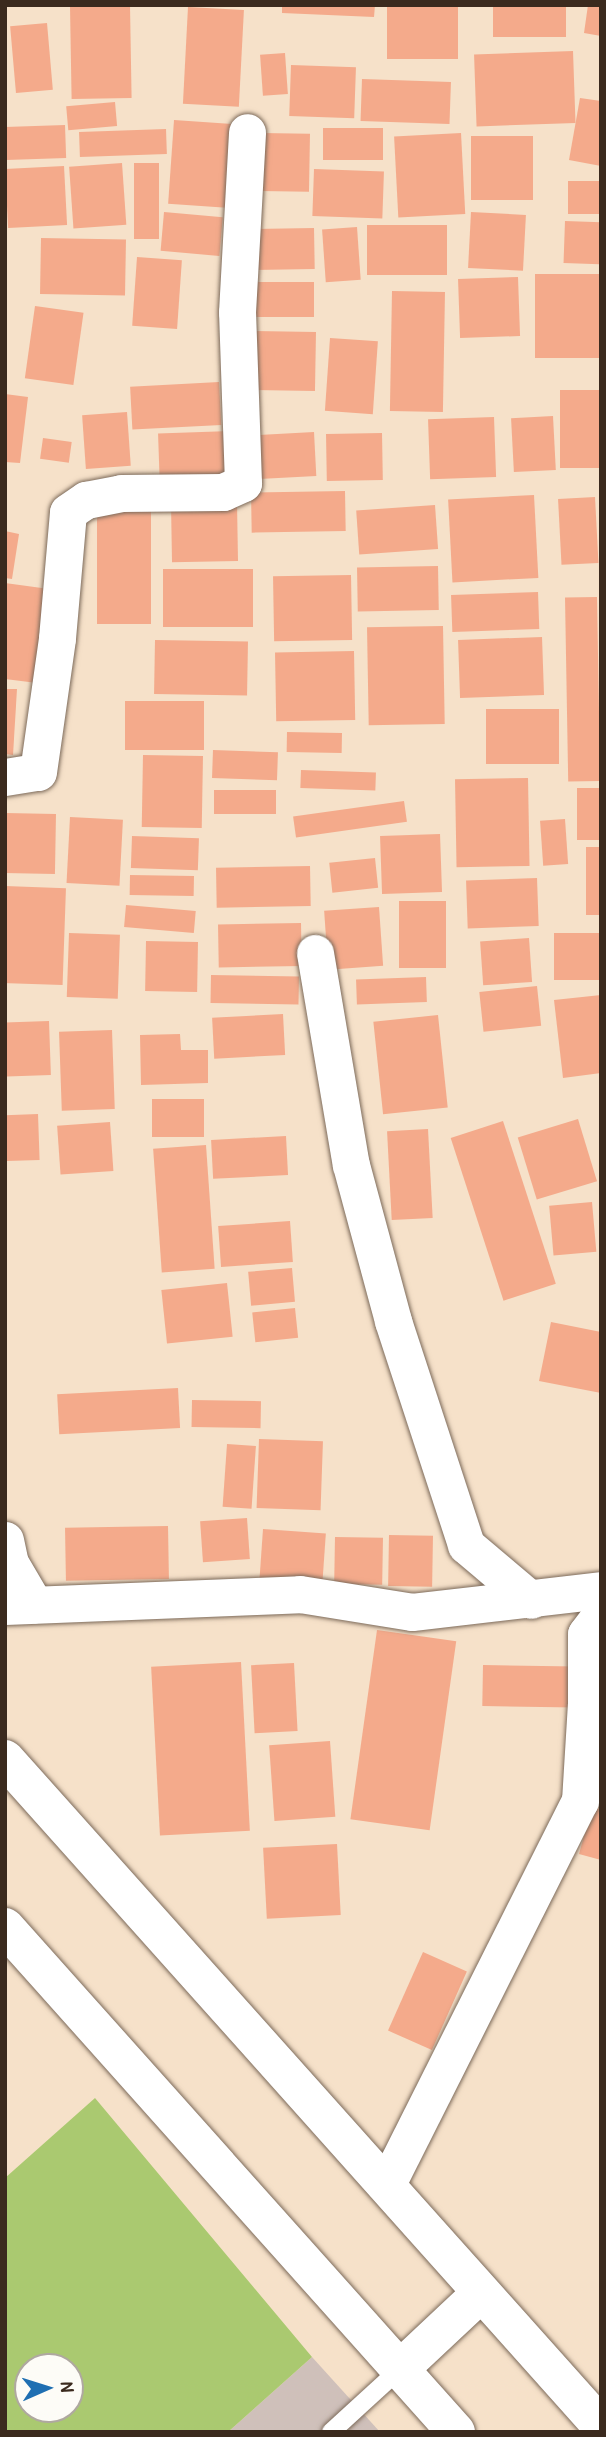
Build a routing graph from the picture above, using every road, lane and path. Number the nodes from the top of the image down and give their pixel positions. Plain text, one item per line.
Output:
1 (247, 132) dead end
2 (5, 777) edge
3 (315, 953) dead end
4 (5, 1540) edge
5 (601, 1590) edge
6 (531, 1600) junction
7 (20, 1605) edge
8 (601, 1614) edge
9 (5, 1759) edge
10 (5, 1927) edge
11 (387, 2184) junction
12 (481, 2293) junction
13 (400, 2369) junction
14 (601, 2426) edge
15 (331, 2432) edge
16 (456, 2432) edge

1 - 2 street
3 - 6 street
4 - 7 street
5 - 6 street
6 - 7 street
8 - 11 street
9 - 11 street
10 - 13 street
11 - 12 street
12 - 13 street
12 - 14 street
13 - 15 lane
13 - 16 street

